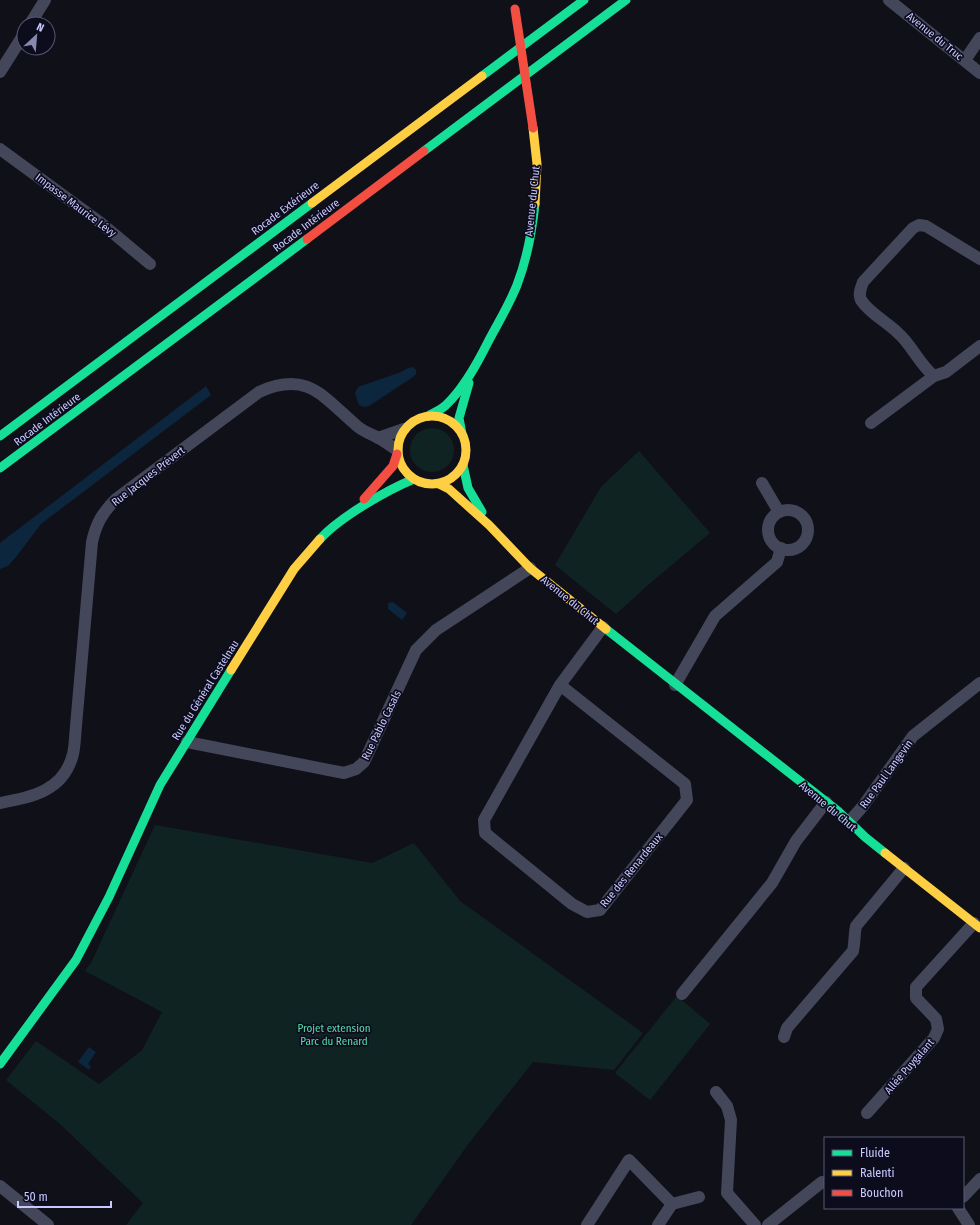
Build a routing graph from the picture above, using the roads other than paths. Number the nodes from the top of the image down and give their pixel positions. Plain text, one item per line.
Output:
1 (45, 0) edge
2 (514, 0) edge
3 (584, 0) edge
4 (626, 0) edge
5 (889, 0) edge
6 (35, 16) edge
7 (980, 38) edge
8 (16, 47) edge
9 (965, 60) junction
10 (0, 72) edge
11 (980, 73) edge
12 (0, 149) edge
13 (980, 259) edge
14 (150, 264) dead end
15 (980, 346) edge
16 (474, 367) junction
17 (934, 376) junction
18 (428, 416) junction
19 (871, 424) dead end
20 (404, 429) junction
21 (462, 434) junction
22 (0, 436) edge
23 (378, 438) junction
24 (397, 452) junction
25 (463, 465) junction
26 (0, 468) edge
27 (414, 479) junction
28 (762, 483) dead end
29 (439, 484) junction
30 (779, 512) junction
31 (351, 514) junction
32 (489, 525) junction
33 (781, 548) junction
34 (530, 568) junction
35 (603, 627) junction
36 (980, 683) edge
37 (560, 685) junction
38 (675, 685) junction
39 (187, 742) junction
40 (826, 802) junction
41 (0, 803) edge
42 (850, 822) junction
43 (904, 868) junction
44 (109, 898) junction
45 (977, 926) edge
46 (81, 968) dead end
47 (65, 990) dead end
48 (682, 994) dead end
49 (784, 1037) dead end
50 (2, 1068) edge
51 (716, 1092) dead end
52 (867, 1113) dead end
53 (980, 1179) edge
54 (822, 1182) dead end
55 (0, 1186) edge
56 (964, 1196) edge
57 (699, 1197) dead end
58 (672, 1204) junction
59 (959, 1209) edge
60 (48, 1225) edge
61 (587, 1225) edge
62 (658, 1225) edge
63 (755, 1225) edge
64 (768, 1225) edge
65 (969, 1225) edge

1 - 6 street
2 - 16 main road, Avenue du Chut, bridge
3 - 22 main road, Rocade Extérieure
4 - 26 main road, Rocade Intérieure
5 - 9 street, Avenue du Truc
7 - 9 street
8 - 10 street
9 - 11 street, Avenue du Truc
12 - 14 street, Impasse Maurice Lévy
13 - 17 street
15 - 17 street
16 - 18 main road, Avenue du Chut
16 - 21 main road, Avenue du Chut
17 - 19 street
18 - 20 main road
18 - 21 main road
20 - 23 street
20 - 24 main road
21 - 25 main road
23 - 24 street, Rue Jacques Prévert
23 - 41 street, Rue Jacques Prévert
24 - 27 main road
24 - 31 main road, Rue du Général Castelnau
25 - 29 main road
25 - 32 main road, Avenue du Chut
27 - 29 main road
27 - 31 main road, Rue du Général Castelnau
28 - 30 street
29 - 32 main road, Avenue du Chut
30 - 33 street
30 - 33 street
31 - 39 main road, Rue du Général Castelnau
32 - 34 main road, Avenue du Chut
33 - 38 street
34 - 35 main road, Avenue du Chut
34 - 39 street, Rue Pablo Casals
35 - 37 street, Rue des Renardeaux
35 - 38 main road, Avenue du Chut
36 - 42 street, Rue Paul Langevin
37 - 37 street, Rue des Renardeaux
38 - 40 main road, Avenue du Chut
39 - 44 main road, Rue du Général Castelnau
40 - 42 main road, Avenue du Chut
40 - 48 street
42 - 43 main road, Avenue du Chut
43 - 45 main road, Avenue du Chut
43 - 49 street
44 - 46 main road, Rue du Général Castelnau
44 - 50 main road, Rue du Général Castelnau
45 - 52 street, Allée Puygalant
47 - 50 main road, Rue du Général Castelnau
51 - 63 street
53 - 56 street
54 - 64 street
55 - 60 street
57 - 58 street
58 - 61 street
58 - 62 street
59 - 65 street

